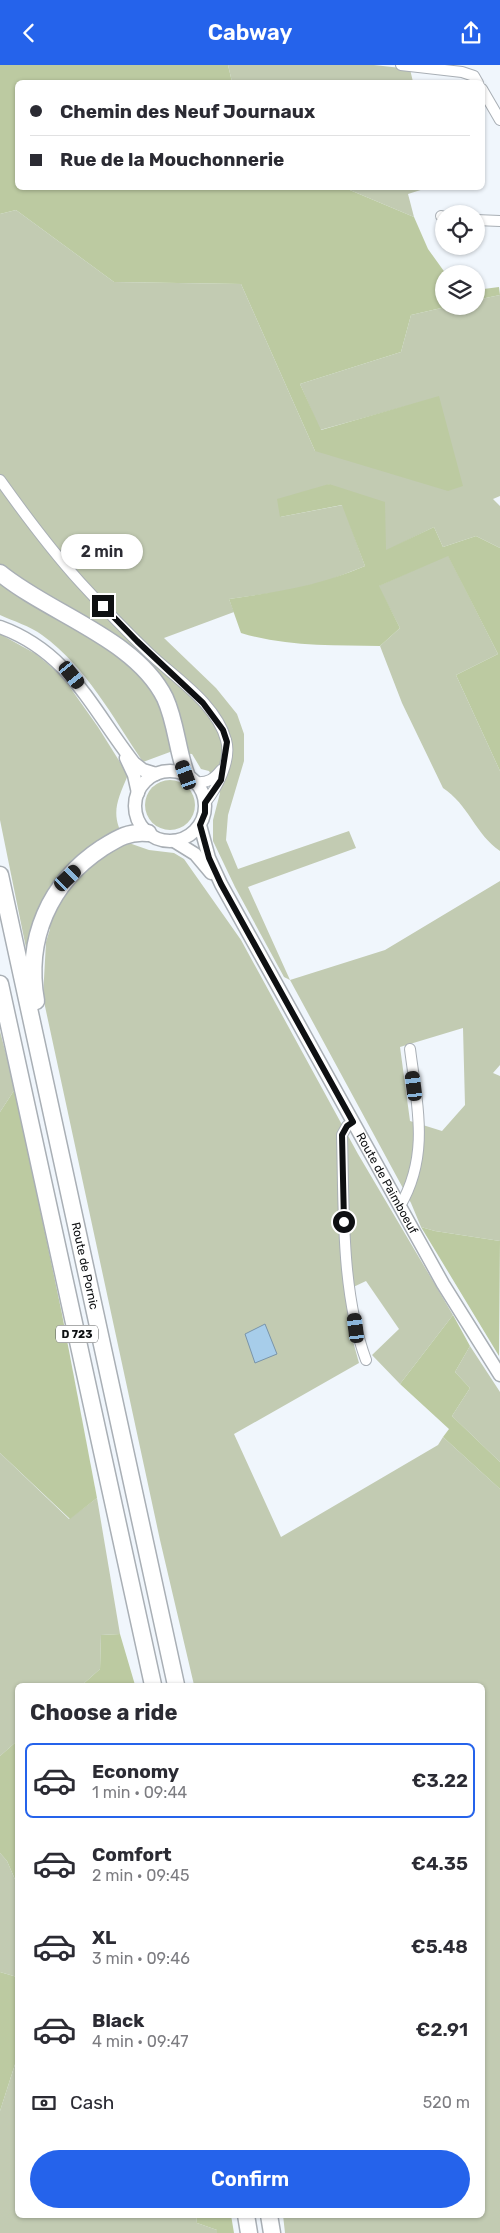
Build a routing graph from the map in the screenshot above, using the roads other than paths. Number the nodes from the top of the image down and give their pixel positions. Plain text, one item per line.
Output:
1 (401, 65) edge
2 (476, 80) edge
3 (485, 94) edge
4 (500, 120) edge
5 (485, 220) edge
6 (500, 221) edge
7 (0, 480) edge
8 (0, 573) edge
9 (0, 627) edge
10 (119, 744) junction
11 (223, 767) junction
12 (156, 774) junction
13 (191, 778) junction
14 (138, 793) junction
15 (205, 803) junction
16 (200, 825) junction
17 (148, 833) junction
18 (174, 841) junction
19 (0, 875) edge
20 (221, 884) junction
21 (0, 984) edge
22 (37, 1044) junction
23 (410, 1049) dead end
24 (353, 1122) junction
25 (400, 1206) junction
26 (366, 1361) dead end
27 (500, 1375) edge
28 (153, 1683) edge
29 (176, 1683) edge
30 (246, 2218) edge
31 (270, 2218) edge
32 (249, 2233) edge
33 (272, 2233) edge

1 - 2 street
3 - 4 street
5 - 6 street
7 - 11 street
8 - 13 highway
9 - 10 street
10 - 12 street
10 - 14 street
11 - 13 street
11 - 15 street
12 - 13 street
12 - 14 street
13 - 15 street
14 - 17 street
15 - 16 street
16 - 18 street
16 - 20 street, Route de Paimboeuf
17 - 18 street
17 - 22 highway
18 - 20 street, Route de Paimboeuf
19 - 22 highway, Route de Pornic / D 723
20 - 24 street, Route de Paimboeuf
21 - 28 highway, Route de Pornic / D 723
22 - 29 highway, Route de Pornic / D 723
23 - 25 street
24 - 25 street, Route de Paimboeuf
24 - 26 street
25 - 27 street, Route de Paimboeuf
30 - 32 highway
31 - 33 highway

